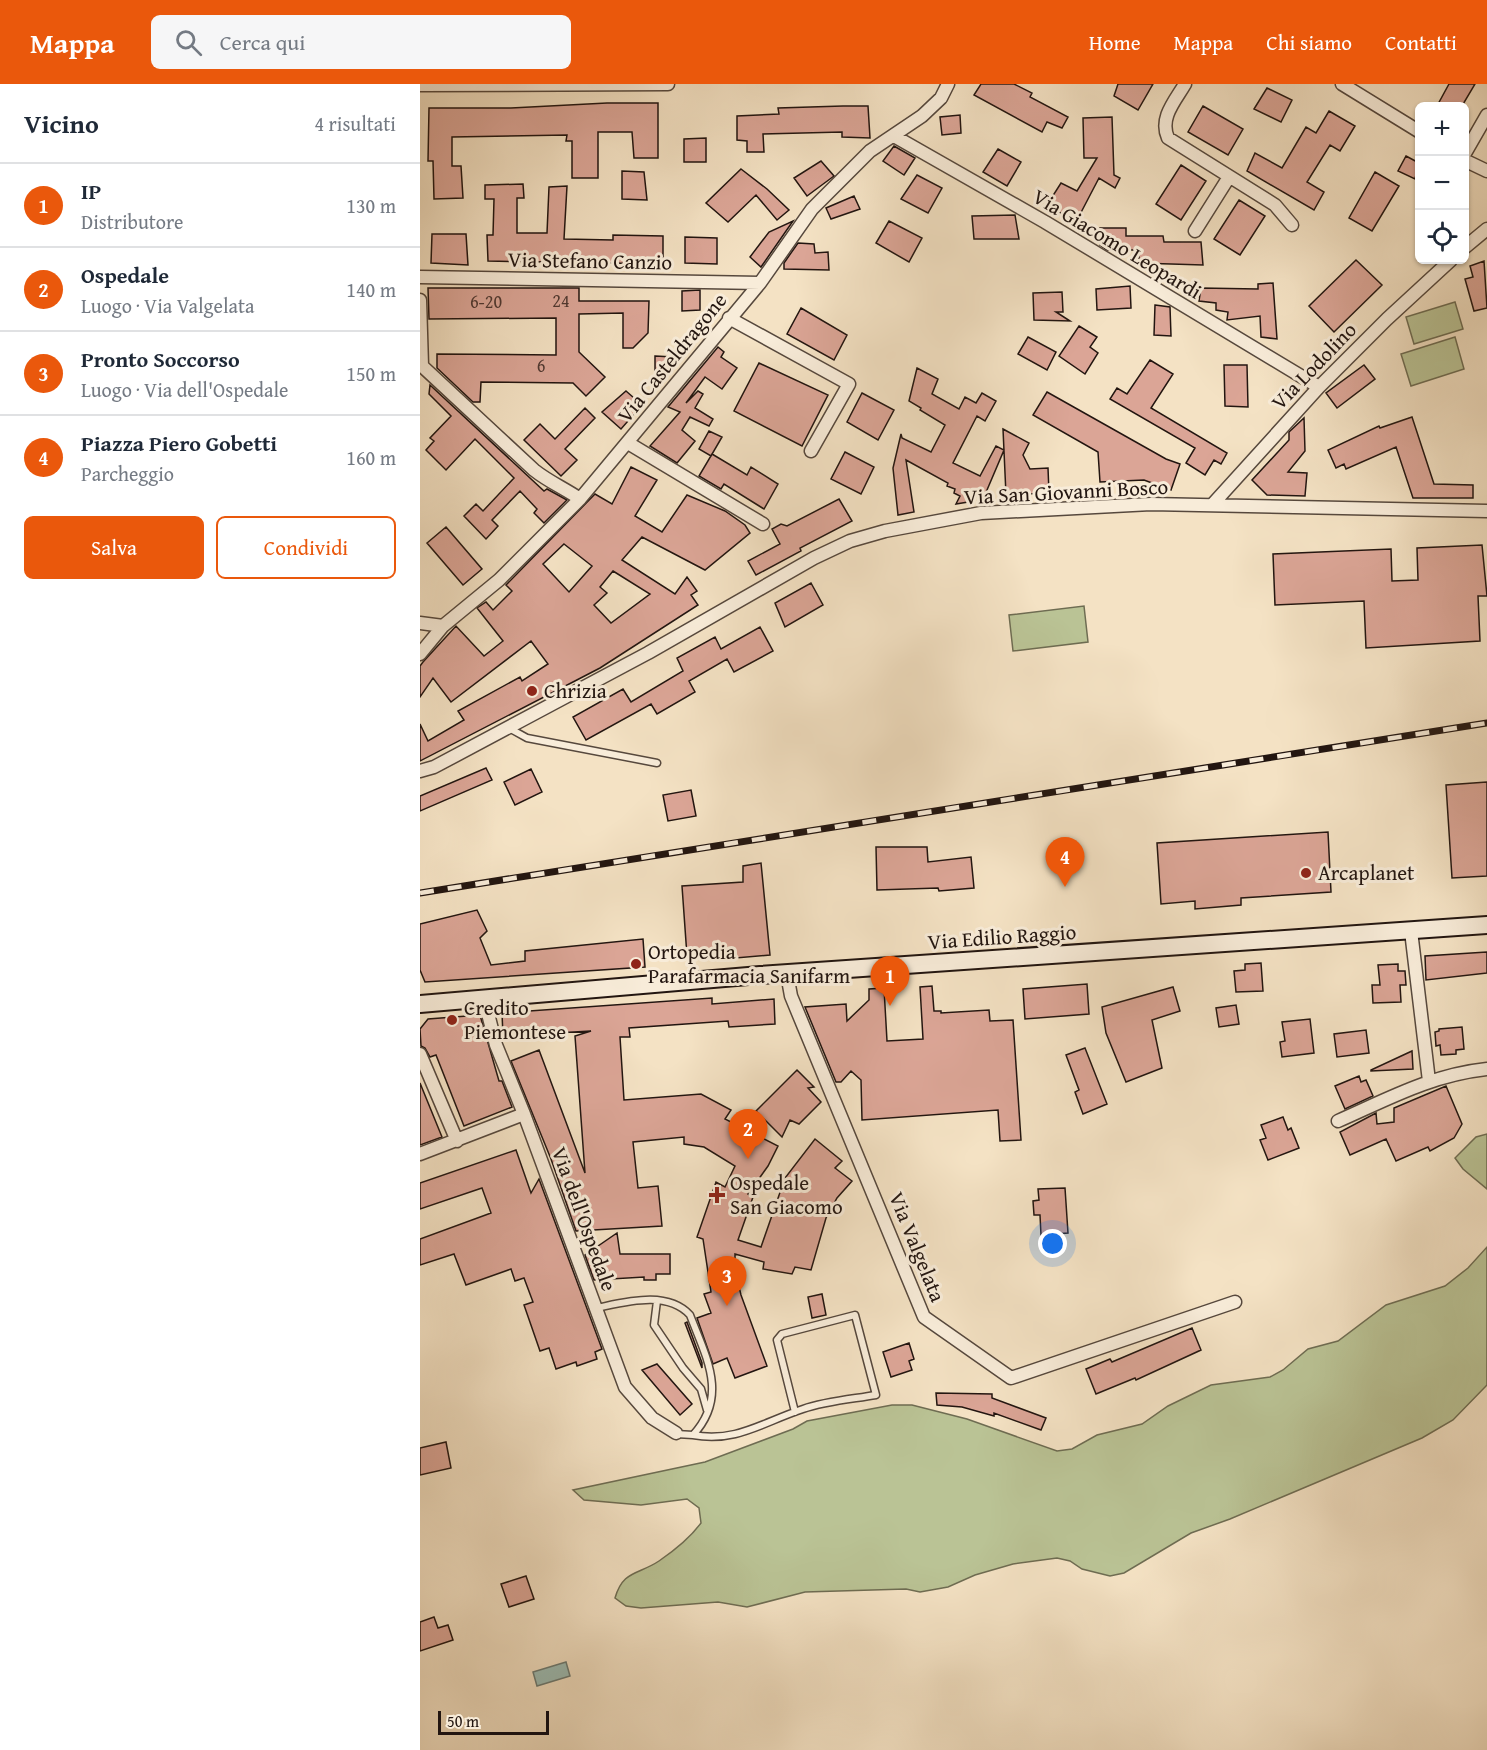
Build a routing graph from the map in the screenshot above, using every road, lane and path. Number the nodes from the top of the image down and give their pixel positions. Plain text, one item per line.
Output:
1 (668, 84) edge
2 (948, 84) edge
3 (1185, 84) edge
4 (1342, 84) edge
5 (420, 85) edge
6 (1487, 115) edge
7 (1415, 130) edge
8 (894, 136) junction
9 (1465, 156) edge
10 (1469, 160) edge
11 (1487, 171) edge
12 (1229, 177) junction
13 (1293, 225) dead end
14 (1487, 229) edge
15 (1195, 231) dead end
16 (1469, 244) edge
17 (1447, 264) edge
18 (420, 277) edge
19 (760, 283) junction
20 (420, 300) edge
21 (729, 318) junction
22 (1319, 387) junction
23 (628, 442) junction
24 (811, 451) dead end
25 (580, 499) junction
26 (1212, 505) junction
27 (1487, 512) edge
28 (763, 524) dead end
29 (420, 623) edge
30 (443, 626) junction
31 (420, 654) edge
32 (508, 727) junction
33 (657, 763) dead end
34 (420, 771) edge
35 (1483, 925) edge
36 (1411, 931) junction
37 (787, 974) junction
38 (484, 998) junction
39 (420, 1004) edge
40 (420, 1054) edge
41 (1487, 1069) edge
42 (1429, 1081) junction
43 (524, 1114) junction
44 (1338, 1121) dead end
45 (457, 1141) junction
46 (420, 1154) edge
47 (657, 1301) junction
48 (1235, 1302) dead end
49 (596, 1308) junction
50 (707, 1410) junction
51 (795, 1412) junction
52 (676, 1434) joint
53 (693, 1435) junction

1 - 5 street
2 - 8 street, Via Casteldragone
3 - 12 street
4 - 7 street
6 - 9 street
8 - 19 street, Via Casteldragone
8 - 22 street, Via Giacomo Leopardi
10 - 11 street
12 - 13 street
12 - 15 street
14 - 16 street
17 - 22 street, Via Lodolino
18 - 19 street, Via Stefano Canzio
19 - 21 street, Via Casteldragone
20 - 25 street
21 - 23 street, Via Casteldragone
21 - 24 street
22 - 26 street, Via Lodolino
23 - 25 street, Via Casteldragone
23 - 28 street
25 - 30 street, Via Casteldragone
26 - 27 street, Via San Giovanni Bosco
26 - 32 street, Via San Giovanni Bosco
29 - 30 street
30 - 31 street, Via Casteldragone
32 - 33 lane
32 - 34 street, Via San Giovanni Bosco
35 - 36 main road, Via Edilio Raggio
36 - 37 main road, Via Edilio Raggio
36 - 42 street
37 - 38 main road, Via Edilio Raggio
37 - 48 street, Via Valgelata
38 - 39 main road, Via Edilio Raggio
38 - 43 street, Via dell'Ospedale
40 - 45 street
41 - 42 street
42 - 44 street
43 - 45 street
43 - 49 street, Via dell'Ospedale
45 - 46 street
47 - 49 lane
47 - 50 lane
47 - 50 lane
49 - 52 street, Via dell'Ospedale
50 - 53 lane
51 - 51 lane
51 - 53 lane
52 - 53 lane

